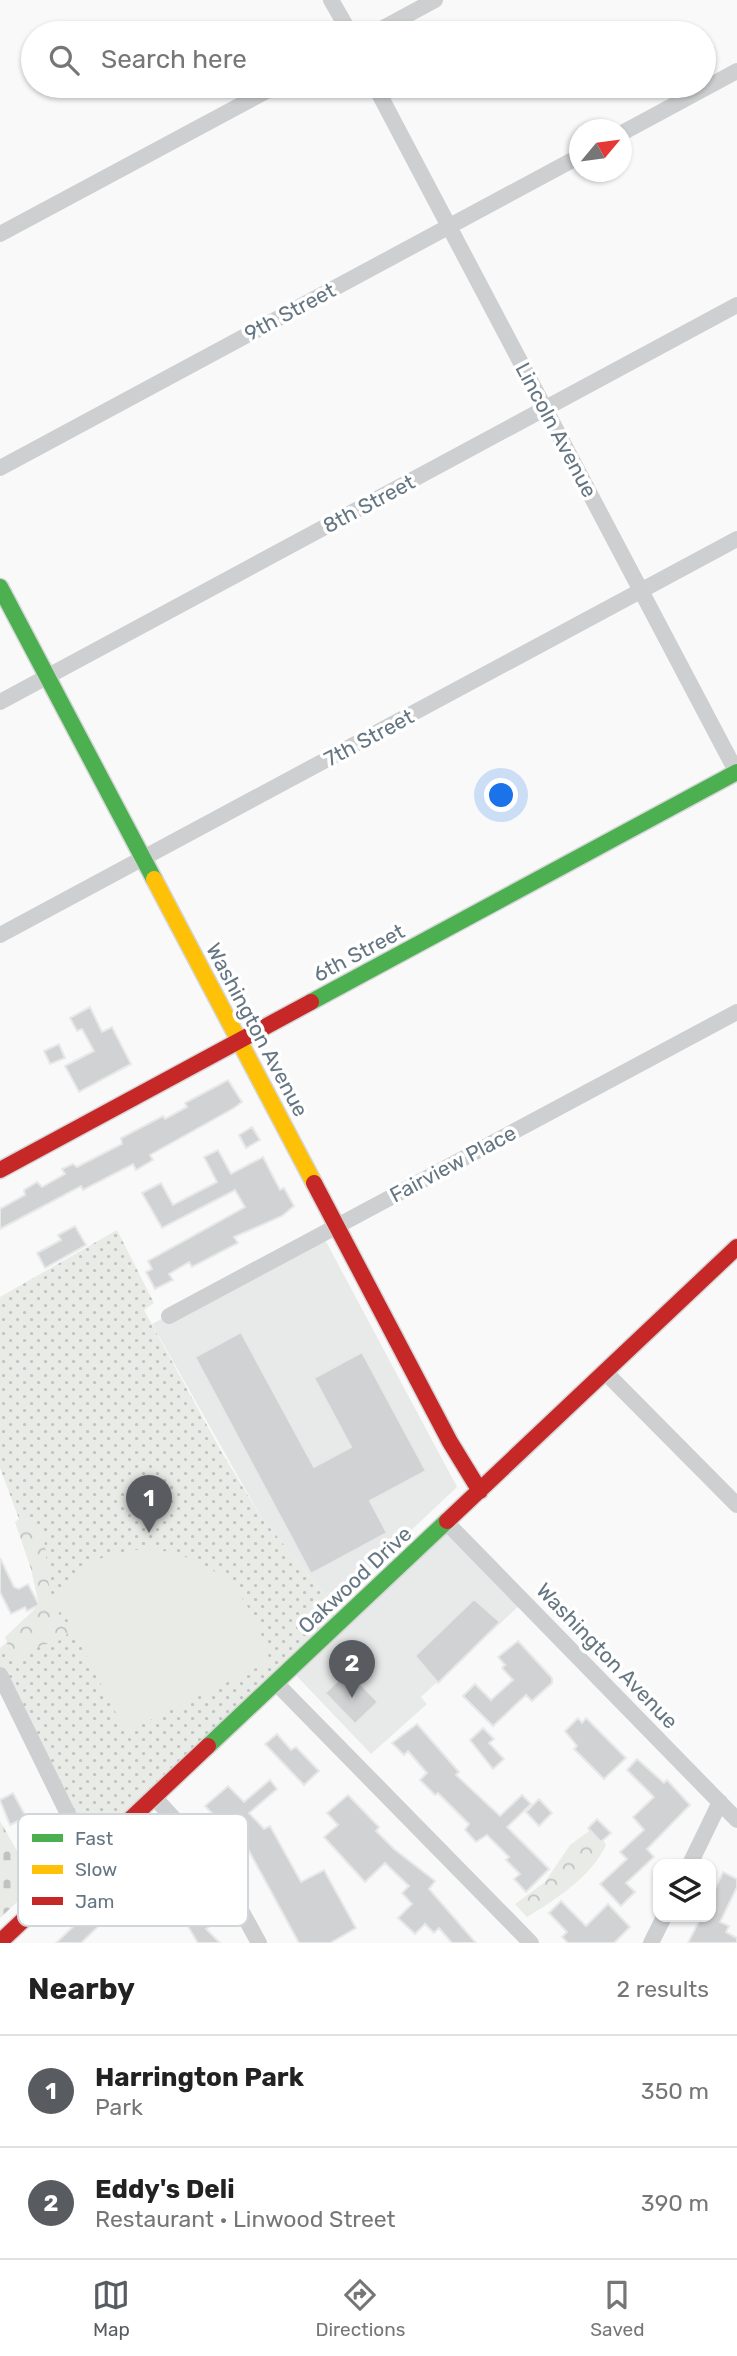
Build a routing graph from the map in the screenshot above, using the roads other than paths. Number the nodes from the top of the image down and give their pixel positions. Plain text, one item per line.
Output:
1 (331, 0) edge
2 (435, 0) edge
3 (342, 21) edge
4 (396, 21) edge
5 (737, 71) edge
6 (716, 82) edge
7 (254, 98) edge
8 (381, 98) edge
9 (687, 98) edge
10 (632, 128) edge
11 (569, 161) edge
12 (450, 225) junction
13 (0, 234) edge
14 (737, 305) edge
15 (546, 409) junction
16 (0, 468) edge
17 (737, 539) edge
18 (0, 587) edge
19 (643, 590) junction
20 (47, 676) junction
21 (0, 702) edge
22 (737, 772) edge
23 (144, 859) junction
24 (0, 935) edge
25 (737, 1012) edge
26 (239, 1041) junction
27 (0, 1170) edge
28 (337, 1227) junction
29 (737, 1247) edge
30 (169, 1316) dead end
31 (606, 1373) junction
32 (480, 1491) junction
33 (737, 1505) edge
34 (447, 1523) junction
35 (0, 1675) edge
36 (276, 1683) junction
37 (155, 1798) junction
38 (720, 1802) junction
39 (68, 1814) edge
40 (138, 1814) edge
41 (170, 1814) edge
42 (737, 1820) edge
43 (692, 1859) edge
44 (662, 1922) edge
45 (248, 1923) edge
46 (18, 1925) edge
47 (0, 1942) edge
48 (259, 1943) edge
49 (531, 1943) edge
50 (651, 1943) edge

1 - 3 street
2 - 4 street
5 - 6 street
7 - 13 street
8 - 12 street, Lincoln Avenue
9 - 10 street
11 - 12 street, 9th Street
12 - 15 street, Lincoln Avenue
12 - 16 street, 9th Street
14 - 15 street, 8th Street
15 - 19 street, Lincoln Avenue
15 - 20 street, 8th Street
17 - 19 street, 7th Street
18 - 20 street, Washington Avenue
19 - 22 street, Lincoln Avenue
19 - 23 street, 7th Street
20 - 21 street, 8th Street
20 - 23 street, Washington Avenue
22 - 26 street, 6th Street
23 - 24 street, 7th Street
23 - 26 street, Washington Avenue
25 - 28 street, Fairview Place
26 - 27 street, 6th Street
26 - 28 street, Washington Avenue
28 - 30 street, Fairview Place
28 - 32 street, Washington Avenue
29 - 31 street, Oakwood Drive
31 - 32 street, Oakwood Drive
31 - 33 street
32 - 34 street, Oakwood Drive
34 - 36 street, Oakwood Drive
34 - 38 street, Washington Avenue
35 - 39 street
36 - 37 street, Oakwood Drive
36 - 49 street
37 - 40 street, Oakwood Drive
37 - 41 street
38 - 42 street, Washington Avenue
38 - 43 street
44 - 50 street
45 - 48 street
46 - 47 street, Oakwood Drive

